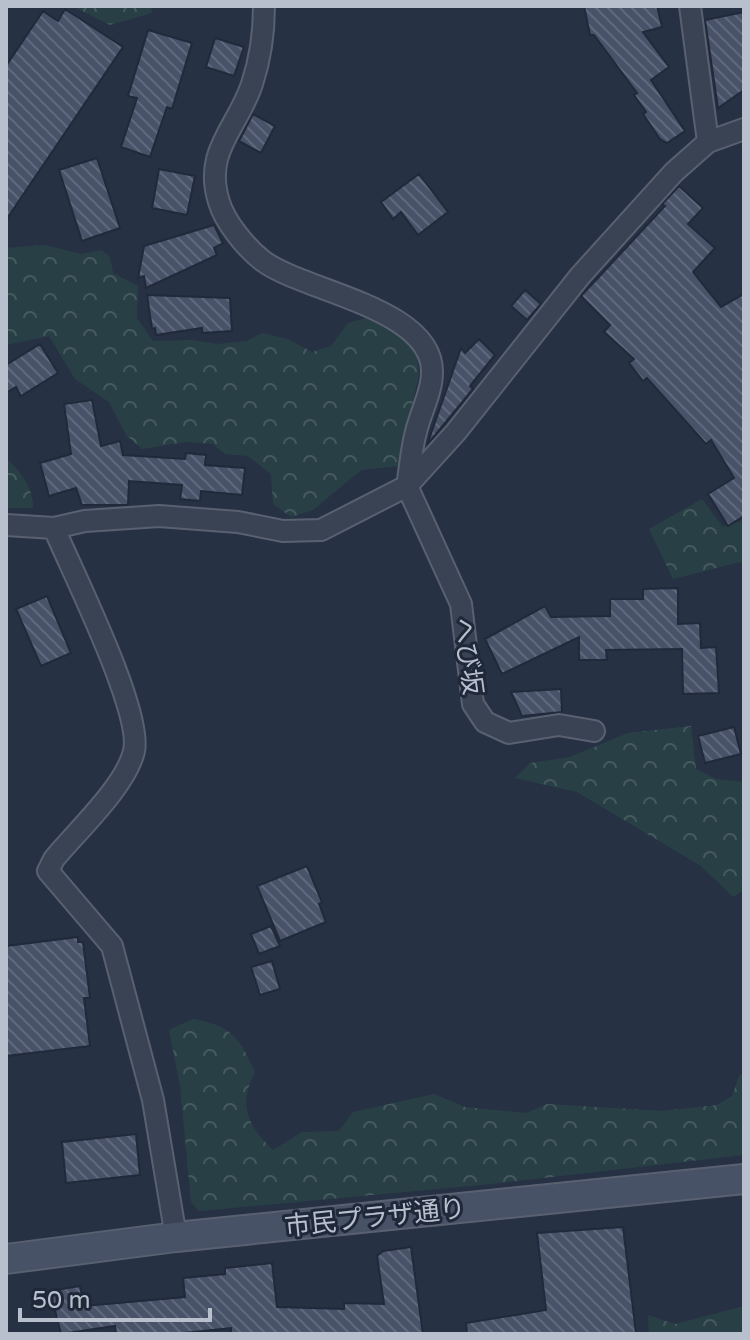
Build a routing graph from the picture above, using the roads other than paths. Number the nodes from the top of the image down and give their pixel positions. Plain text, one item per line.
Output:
1 (264, 6) edge
2 (690, 6) edge
3 (744, 129) edge
4 (708, 142) junction
5 (407, 486) junction
6 (6, 525) edge
7 (54, 528) junction
8 (594, 731) dead end
9 (744, 1179) edge
10 (176, 1237) junction
11 (6, 1259) edge

1 - 5 street
2 - 4 street
3 - 4 street
4 - 5 street
5 - 7 street
5 - 8 street, へび坂
6 - 7 street
7 - 10 street
9 - 10 street, 市民プラザ通り
10 - 11 street, 市民プラザ通り

